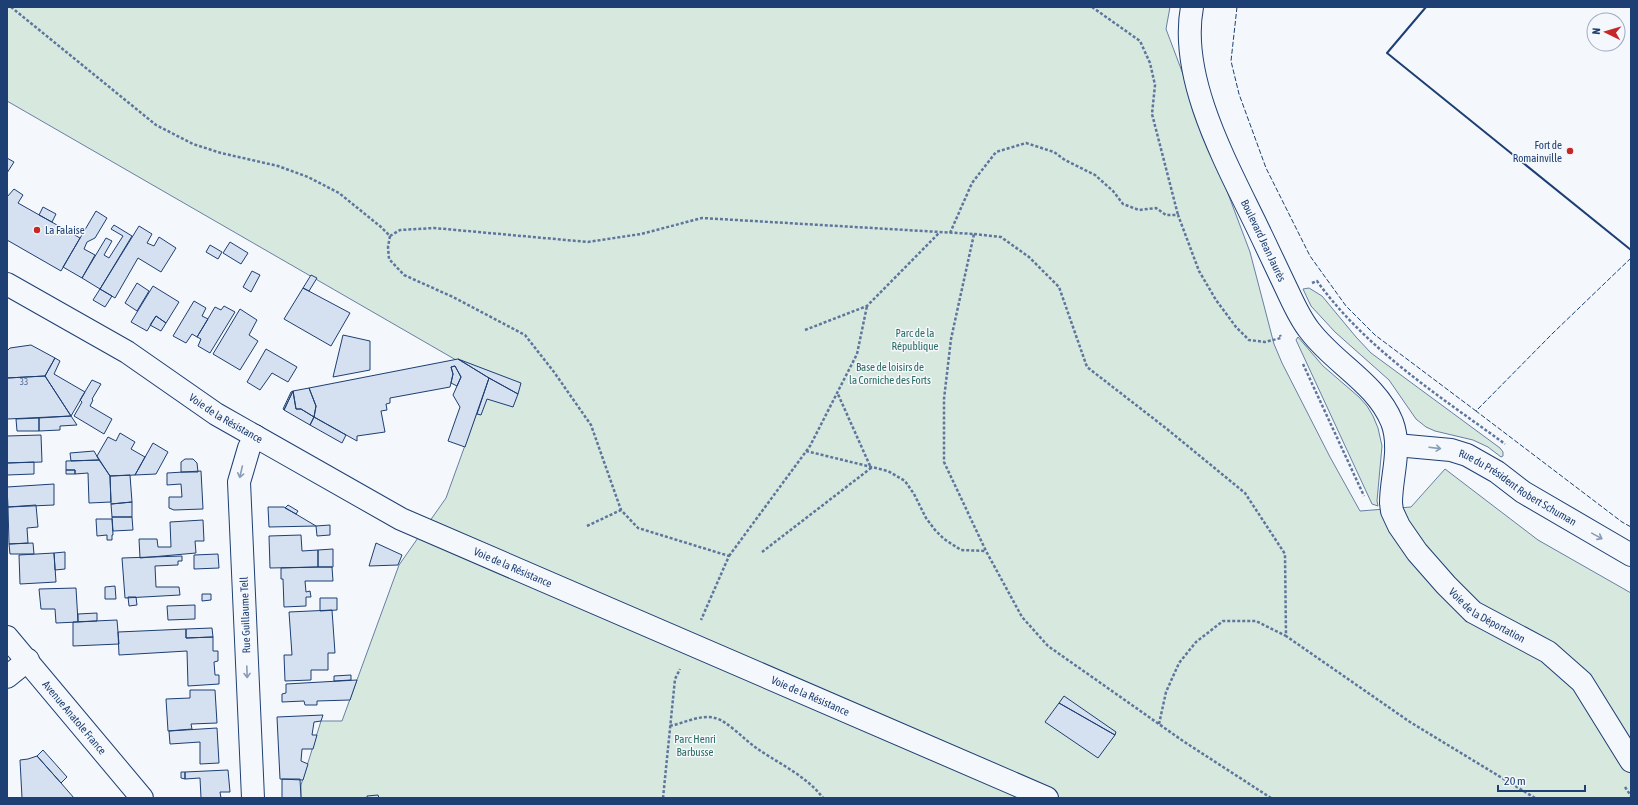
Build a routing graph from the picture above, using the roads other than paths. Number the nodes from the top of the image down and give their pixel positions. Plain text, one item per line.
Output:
1 (1192, 7) edge
2 (7, 284) edge
3 (255, 436) junction
4 (1396, 445) junction
5 (1631, 555) edge
6 (7, 637) edge
7 (28, 660) junction
8 (7, 677) edge
9 (1631, 761) edge
10 (142, 798) edge
11 (253, 798) edge
12 (1047, 798) edge

1 - 4 street, Boulevard Jean Jaurès
2 - 3 street, Voie de la Résistance
3 -> 11 street, Rue Guillaume Tell
3 - 12 street, Voie de la Résistance
4 -> 5 street, Rue du Président Robert Schuman
4 - 9 street, Voie de la Déportation
6 - 7 street, Avenue Anatole France
7 - 8 street
7 - 10 street, Avenue Anatole France

